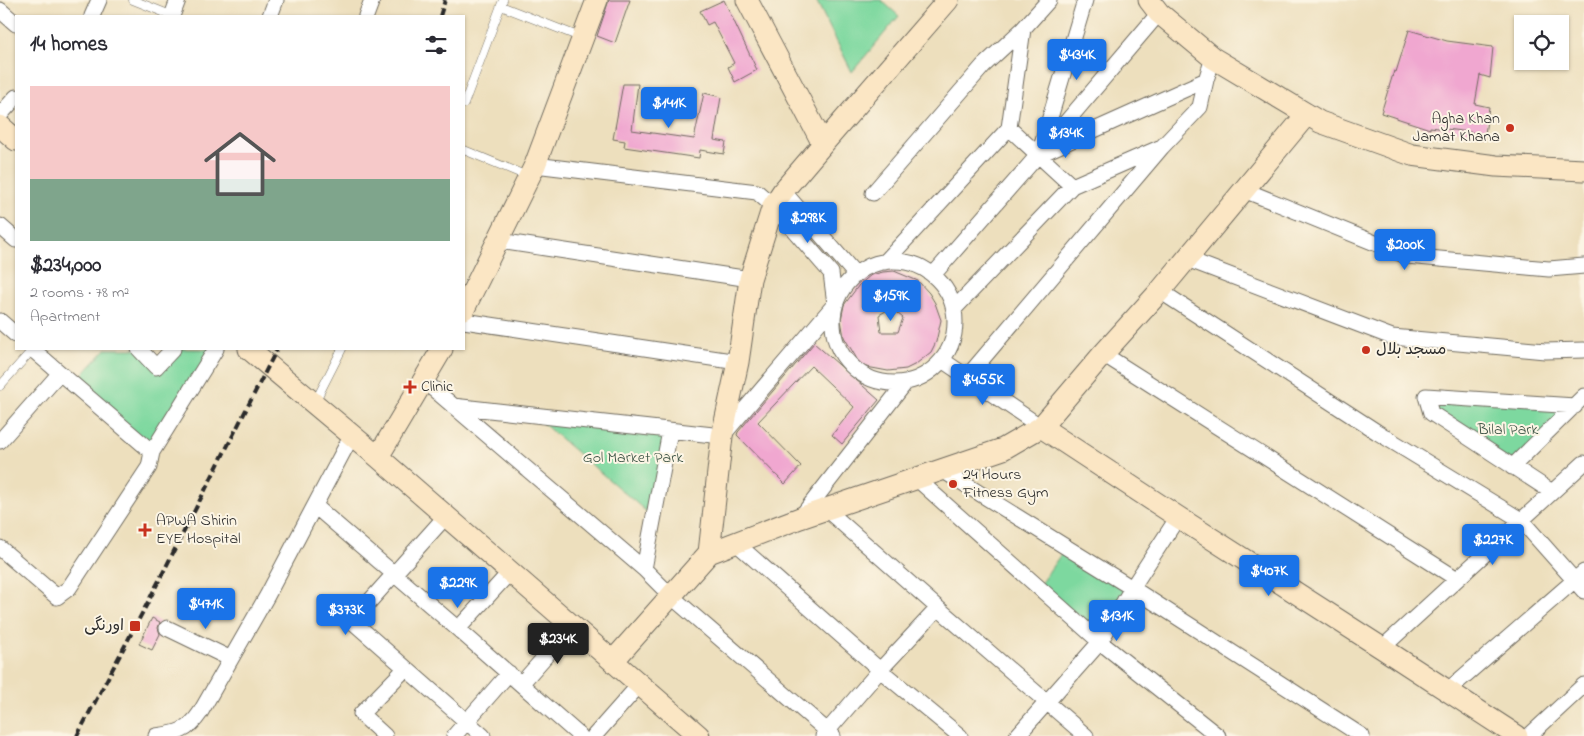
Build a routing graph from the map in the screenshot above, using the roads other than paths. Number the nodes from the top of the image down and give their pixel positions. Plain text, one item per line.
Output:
1 (99, 0) edge
2 (133, 0) edge
3 (178, 0) edge
4 (276, 0) edge
5 (372, 0) edge
6 (597, 0) edge
7 (747, 0) edge
8 (948, 0) edge
9 (1049, 0) edge
10 (1085, 0) edge
11 (502, 3) edge
12 (1159, 4) edge
13 (0, 10) edge
14 (92, 15) edge
15 (170, 15) edge
16 (172, 15) edge
17 (270, 15) edge
18 (366, 15) edge
19 (15, 23) edge
20 (1023, 29) junction
21 (582, 38) junction
22 (1213, 58) junction
23 (1206, 80) junction
24 (15, 98) edge
25 (465, 101) edge
26 (1307, 114) junction
27 (0, 115) edge
28 (0, 126) edge
29 (1009, 128) junction
30 (15, 139) edge
31 (823, 144) junction
32 (1162, 147) junction
33 (465, 150) edge
34 (1039, 154) junction
35 (1584, 170) edge
36 (532, 171) junction
37 (1072, 186) junction
38 (1244, 190) junction
39 (873, 193) dead end
40 (778, 199) junction
41 (0, 226) edge
42 (15, 239) edge
43 (499, 241) junction
44 (1187, 259) junction
45 (885, 262) junction
46 (1584, 266) edge
47 (933, 275) junction
48 (856, 276) junction
49 (750, 280) junction
50 (1160, 291) junction
51 (835, 304) junction
52 (465, 308) edge
53 (465, 310) edge
54 (954, 310) junction
55 (0, 321) edge
56 (15, 334) edge
57 (31, 350) edge
58 (33, 350) edge
59 (139, 350) edge
60 (172, 350) edge
61 (215, 350) edge
62 (250, 350) edge
63 (341, 350) edge
64 (441, 350) edge
65 (1584, 350) edge
66 (1102, 354) junction
67 (942, 360) junction
68 (738, 362) junction
69 (60, 373) junction
70 (967, 377) junction
71 (423, 380) junction
72 (906, 382) junction
73 (0, 386) edge
74 (1579, 401) edge
75 (314, 404) junction
76 (453, 406) junction
77 (1041, 427) junction
78 (670, 431) junction
79 (352, 435) junction
80 (722, 436) junction
81 (1, 438) edge
82 (152, 452) junction
83 (378, 457) junction
84 (1584, 463) edge
85 (1512, 467) junction
86 (942, 470) junction
87 (916, 479) junction
88 (1552, 492) junction
89 (315, 506) junction
90 (827, 510) junction
91 (446, 516) junction
92 (1178, 517) junction
93 (800, 518) junction
94 (1521, 520) junction
95 (736, 543) junction
96 (0, 548) edge
97 (709, 553) junction
98 (644, 569) junction
99 (510, 572) junction
100 (394, 574) junction
101 (1457, 579) junction
102 (1581, 581) edge
103 (1132, 588) junction
104 (671, 596) junction
105 (938, 608) junction
106 (572, 626) junction
107 (167, 628) dead end
108 (458, 629) junction
109 (1100, 642) junction
110 (1382, 648) junction
111 (231, 659) junction
112 (614, 661) junction
113 (406, 668) junction
114 (880, 670) junction
115 (509, 674) junction
116 (521, 684) junction
117 (640, 684) junction
118 (1584, 685) edge
119 (1448, 691) junction
120 (1047, 701) junction
121 (466, 722) junction
122 (827, 734) edge
123 (578, 735) edge
124 (156, 736) edge
125 (385, 736) edge
126 (454, 736) edge
127 (483, 736) edge
128 (594, 736) edge
129 (699, 736) edge
130 (960, 736) edge
131 (1016, 736) edge
132 (1086, 736) edge
133 (1218, 736) edge
134 (1362, 736) edge
135 (1516, 736) edge
136 (1529, 736) edge

1 - 14 street
2 - 15 lane
3 - 16 street
4 - 17 street
5 - 18 street
6 - 21 street
7 - 31 street
8 - 31 street
9 - 20 street
10 - 34 street
11 - 21 lane
11 - 25 lane
12 - 22 street
12 - 34 street
13 - 19 street
20 - 29 street
20 - 39 street
21 - 36 street
22 - 23 street
22 - 26 street
23 - 32 street
23 - 34 street
24 - 27 street
26 - 35 street
26 - 38 street
28 - 30 street
29 - 34 street
29 - 45 street
31 - 40 street
32 - 37 street
32 - 70 street
33 - 36 lane
34 - 37 street
34 - 47 street
36 - 40 street
36 - 43 street
37 - 54 street
38 - 44 street
38 - 46 street
40 - 48 street
40 - 49 street
40 - 51 street
41 - 42 street
43 - 49 street
43 - 52 street
44 - 50 street
44 - 65 street
45 - 47 street
45 - 48 street
47 - 54 street
48 - 51 street
49 - 68 street
50 - 66 street
50 - 94 street
51 - 72 street
51 - 80 street
53 - 68 street
54 - 67 street
55 - 56 street
57 - 73 lane
58 - 69 street
59 - 60 street
61 - 82 street
62 - 75 street
63 - 75 lane
64 - 71 street
66 - 77 street
66 - 101 street
67 - 70 street
67 - 72 street
68 - 80 street
69 - 81 street
69 - 82 street
70 - 77 street
71 - 76 street
71 - 83 street
72 - 93 street
74 - 85 street
74 - 85 street
75 - 79 street
76 - 78 street
76 - 98 street
77 - 86 street
77 - 92 street
78 - 80 street
78 - 98 street
79 - 83 street
79 - 89 street
80 - 97 street
82 - 96 street
83 - 91 street
84 - 88 street
85 - 88 street
86 - 87 street
86 - 103 street
87 - 90 street
87 - 109 street
88 - 94 street
89 - 100 street
89 - 111 street
90 - 93 street
90 - 105 street
91 - 99 street
91 - 100 street
92 - 103 street
92 - 110 street
93 - 95 street
94 - 101 street
94 - 102 street
95 - 97 street
95 - 114 street
97 - 104 street
98 - 104 street
99 - 106 street
99 - 108 street
100 - 108 street
100 - 113 street
101 - 110 street
102 - 119 street
103 - 109 street
103 - 134 street
104 - 112 street
104 - 122 street
105 - 114 street
105 - 120 street
106 - 112 street
106 - 116 street
107 - 111 street
108 - 115 street
109 - 120 street
109 - 133 street
110 - 119 street
111 - 124 street
112 - 117 street
113 - 121 street
113 - 125 street
114 - 122 street
114 - 130 street
115 - 116 street
115 - 121 street
116 - 123 street
117 - 128 street
117 - 129 street
118 - 136 street
119 - 135 street
120 - 131 street
120 - 132 street
121 - 126 street
121 - 127 street

